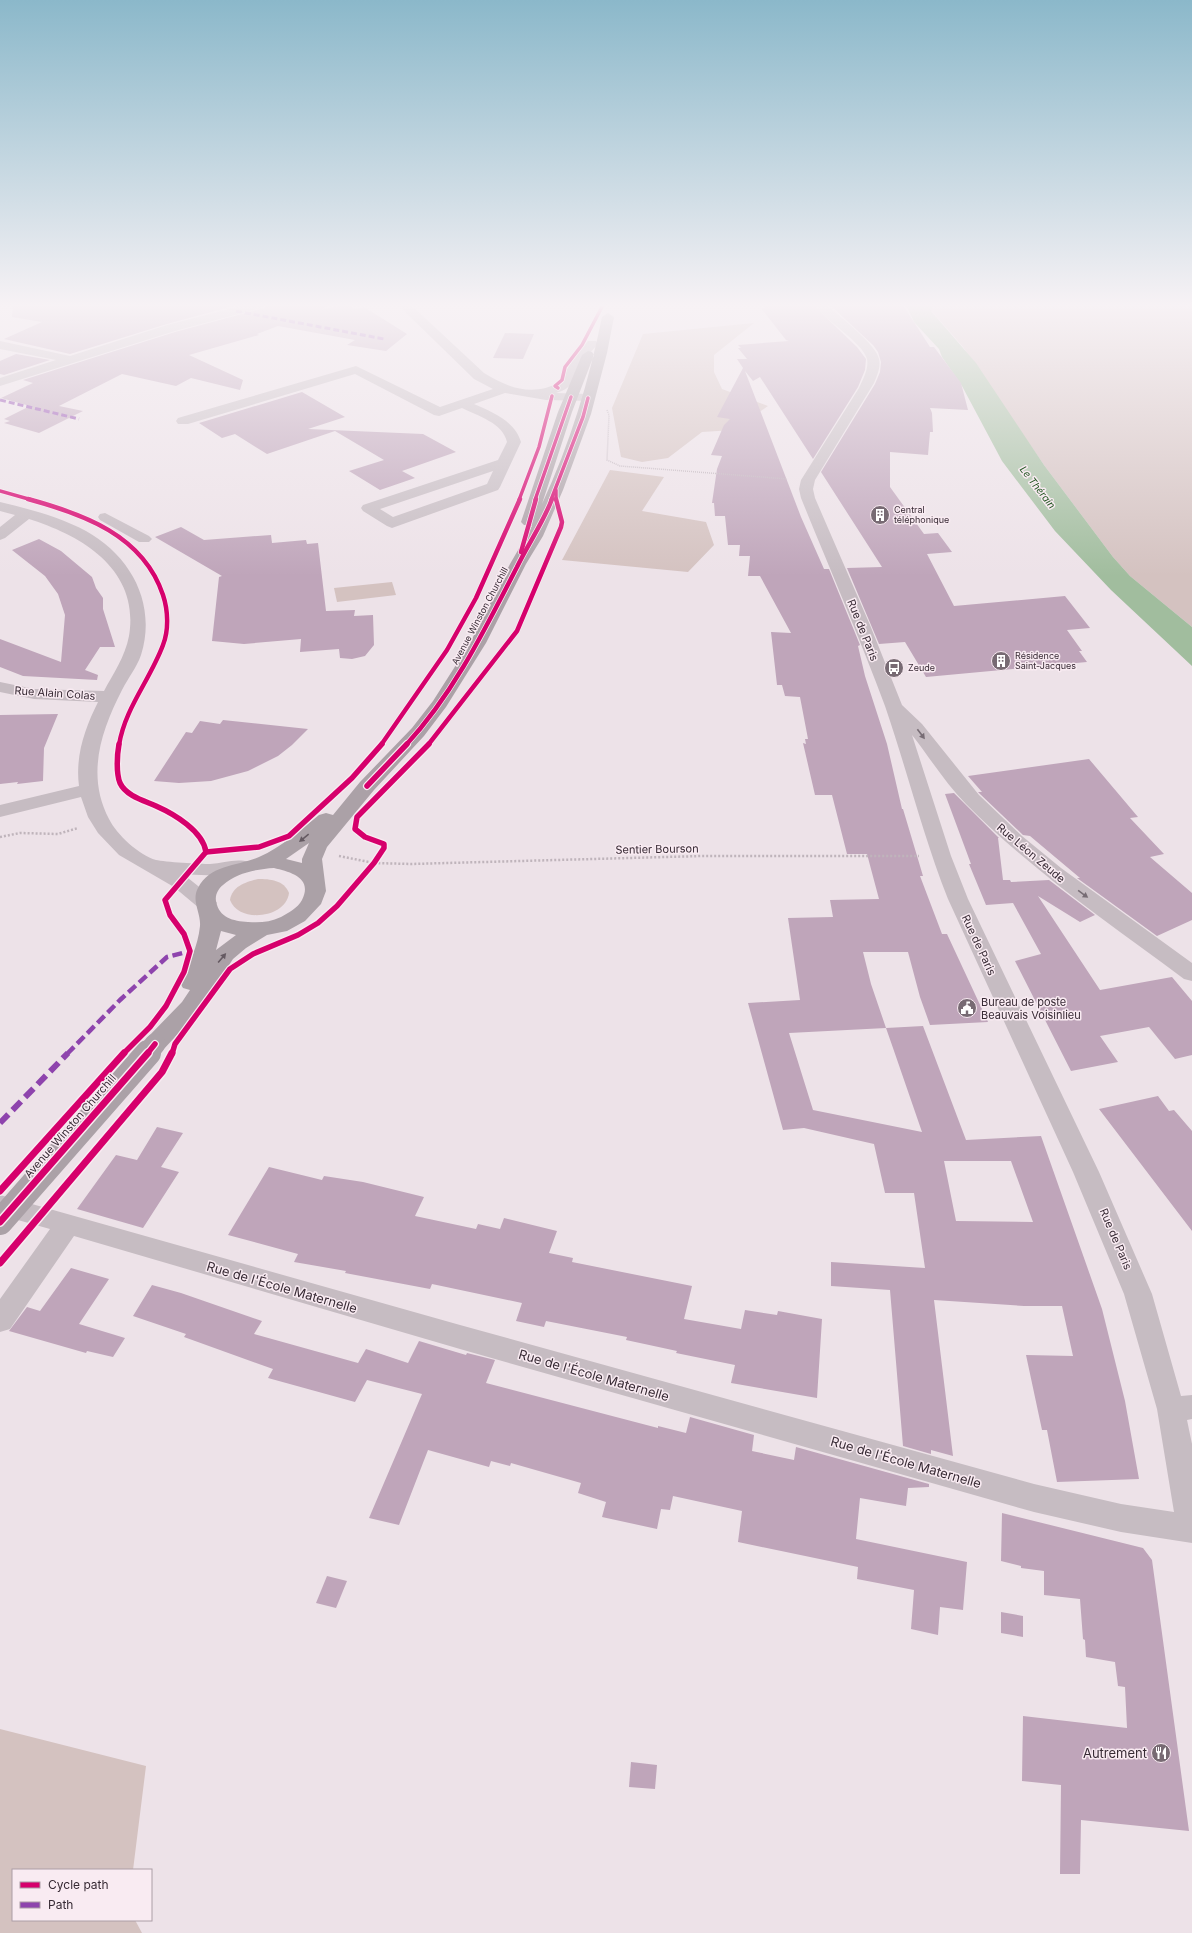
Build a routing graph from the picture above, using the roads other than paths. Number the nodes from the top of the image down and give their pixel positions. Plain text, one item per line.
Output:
1 (270, 395) edge
2 (406, 395) edge
3 (487, 395) edge
4 (551, 395) edge
5 (861, 395) edge
6 (570, 397) junction
7 (588, 398) joint
8 (463, 404) junction
9 (183, 421) dead end
10 (504, 462) junction
11 (0, 506) edge
12 (26, 514) junction
13 (105, 517) dead end
14 (0, 535) edge
15 (144, 539) dead end
16 (518, 564) junction
17 (0, 688) edge
18 (109, 697) junction
19 (894, 707) junction
20 (366, 786) junction
21 (89, 789) junction
22 (0, 811) edge
23 (265, 862) junction
24 (149, 864) junction
25 (242, 866) junction
26 (314, 883) junction
27 (208, 909) junction
28 (260, 930) junction
29 (1192, 974) edge
30 (155, 1044) junction
31 (0, 1205) edge
32 (0, 1222) edge
33 (67, 1226) junction
34 (0, 1321) edge
35 (1182, 1408) edge
36 (1192, 1528) edge

1 - 9 street
2 - 8 street
3 - 8 street
4 - 6 street
5 - 19 street, Rue de Paris
6 - 7 street
6 - 16 main road, Avenue Winston Churchill
7 - 16 main road, Avenue Winston Churchill
8 - 10 street
10 - 10 street
11 - 12 street
12 - 14 street
12 - 18 street
13 - 15 street
16 - 20 main road, Avenue Winston Churchill
17 - 18 street, Rue Alain Colas
18 - 21 street
19 -> 29 street, Rue Léon Zeude
19 - 35 street, Rue de Paris
20 -> 23 main road, Avenue Winston Churchill
20 - 26 main road, Avenue Winston Churchill
21 - 22 street
21 - 24 street
23 - 25 main road
23 - 26 main road
24 - 25 street
24 - 27 street
25 - 27 main road
26 - 28 main road
27 - 28 main road
27 - 30 main road, Avenue Winston Churchill
30 -> 28 main road, Avenue Winston Churchill
30 - 32 main road, Avenue Winston Churchill, bridge
31 - 33 street, Rue de l'École Maternelle
33 - 34 street
33 - 36 street, Rue de l'École Maternelle
35 - 36 street, Rue de Paris

